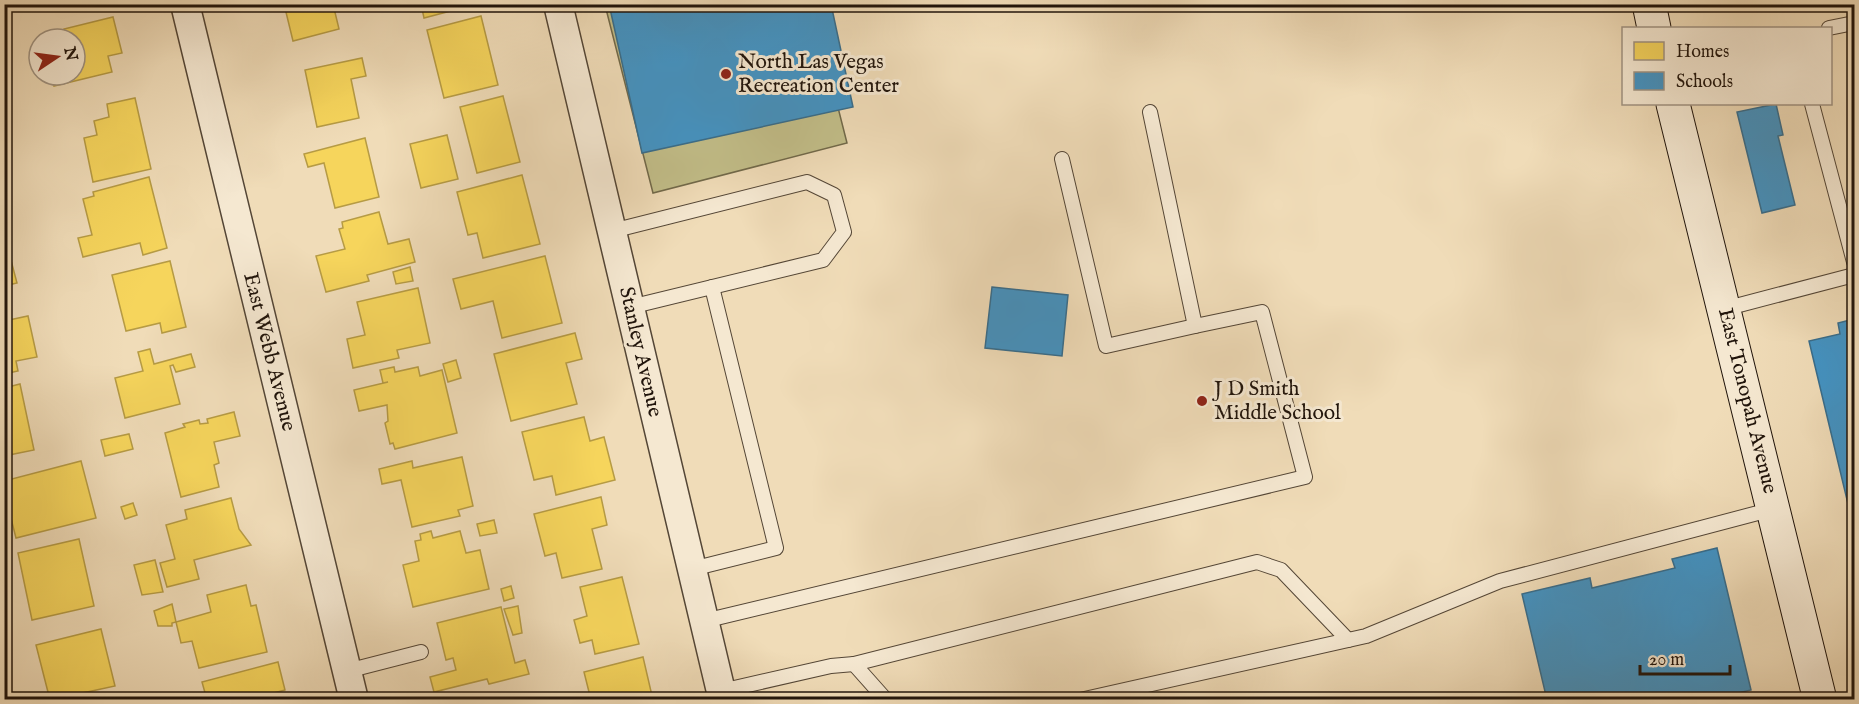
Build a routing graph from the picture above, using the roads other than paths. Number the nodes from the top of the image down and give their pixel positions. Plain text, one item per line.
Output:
1 (185, 4) edge
2 (558, 4) edge
3 (1648, 4) edge
4 (1854, 23) edge
5 (1654, 27) edge
6 (1832, 27) edge
7 (1672, 105) edge
8 (1812, 105) edge
9 (1150, 112) dead end
10 (1062, 159) dead end
11 (612, 231) junction
12 (1854, 262) edge
13 (1854, 275) edge
14 (712, 287) junction
15 (630, 307) junction
16 (1724, 309) junction
17 (1195, 327) junction
18 (1773, 509) junction
19 (692, 569) junction
20 (704, 621) junction
21 (1348, 640) junction
22 (421, 652) dead end
23 (854, 664) junction
24 (347, 670) junction
25 (722, 695) edge
26 (354, 699) edge
27 (886, 699) edge
28 (1080, 699) edge
29 (1820, 699) edge

1 - 24 street, East Webb Avenue
2 - 11 street, Stanley Avenue
3 - 5 street
4 - 6 lane
7 - 16 street, East Tonopah Avenue
8 - 12 lane
9 - 17 lane
10 - 17 lane
11 - 14 lane
11 - 15 street, Stanley Avenue
13 - 16 lane
14 - 15 lane
14 - 19 lane
15 - 19 street, Stanley Avenue
16 - 18 street, East Tonopah Avenue
17 - 20 lane
18 - 21 lane
18 - 29 street, East Tonopah Avenue
19 - 20 street, Stanley Avenue
20 - 25 street, Stanley Avenue
21 - 23 lane
21 - 28 lane
22 - 24 lane
23 - 25 lane
23 - 27 lane
24 - 26 street, East Webb Avenue

